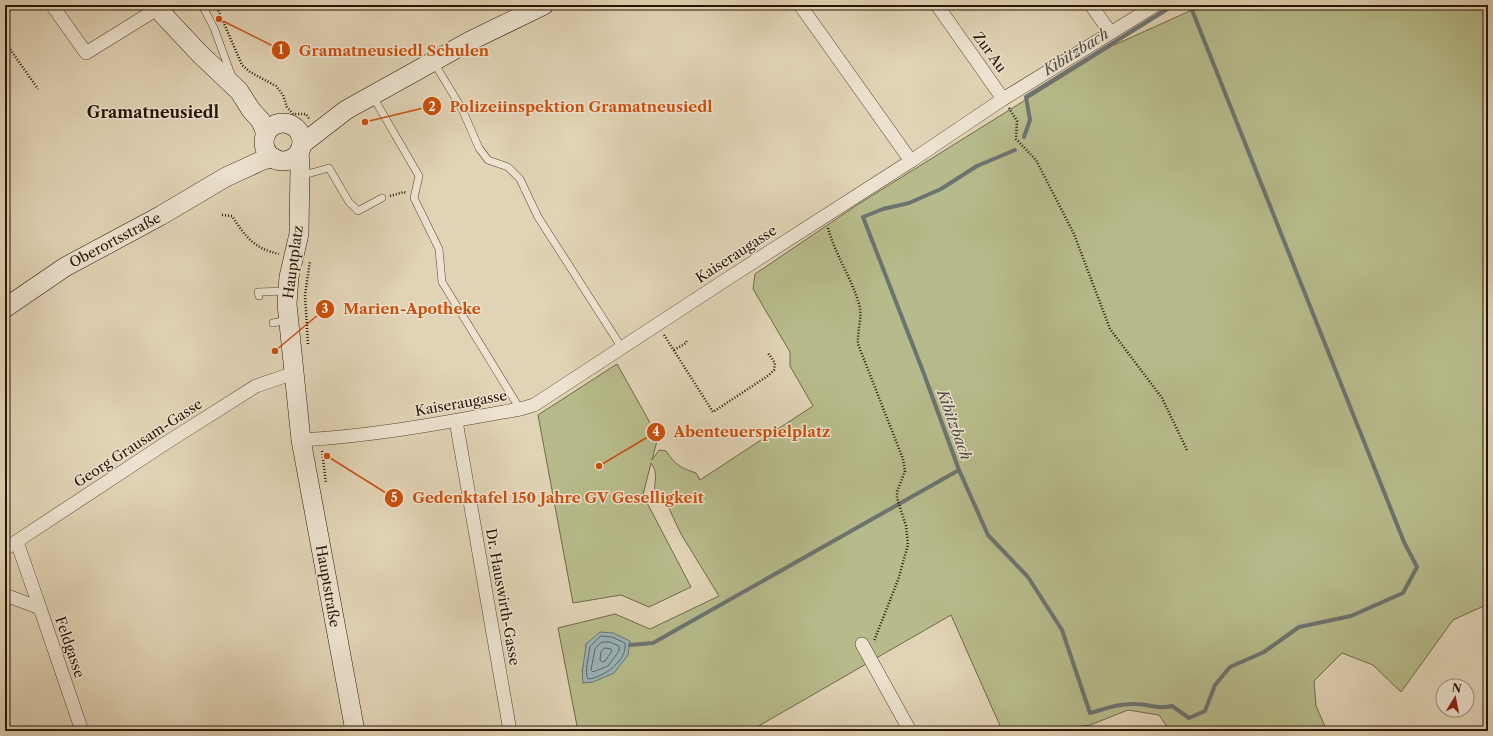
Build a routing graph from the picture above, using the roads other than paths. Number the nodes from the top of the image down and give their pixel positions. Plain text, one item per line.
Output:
1 (52, 5) edge
2 (202, 5) edge
3 (544, 5) edge
4 (800, 5) edge
5 (937, 5) edge
6 (1091, 5) edge
7 (1156, 5) edge
8 (162, 9) edge
9 (1110, 32) junction
10 (433, 61) junction
11 (237, 89) junction
12 (372, 95) junction
13 (1003, 99) junction
14 (346, 110) junction
15 (282, 143) junction
16 (911, 161) junction
17 (300, 176) junction
18 (382, 198) road end
19 (298, 204) junction
20 (288, 291) junction
21 (258, 296) dead end
22 (5, 308) edge
23 (622, 348) junction
24 (294, 373) junction
25 (520, 410) junction
26 (456, 421) junction
27 (314, 443) junction
28 (17, 542) junction
29 (5, 549) edge
30 (5, 594) edge
31 (40, 608) junction
32 (865, 649) road end
33 (82, 731) edge
34 (355, 731) edge
35 (510, 731) edge
36 (910, 731) edge

1 - 8 street
2 - 11 lane
3 - 10 main road
4 - 16 street
5 - 13 street, Zur Au
6 - 9 street
7 - 9 street, Kaiseraugasse
8 - 11 main road
9 - 13 street, Kaiseraugasse
10 - 12 main road
10 - 23 lane
11 - 15 main road
12 - 14 main road
12 - 25 lane
13 - 16 street, Kaiseraugasse
14 - 15 main road, Oberortsstraße
14 - 15 main road
15 - 17 main road, Hauptplatz
15 - 19 main road, Hauptplatz
15 - 22 main road, Oberortsstraße
16 - 23 street, Kaiseraugasse
17 - 18 lane
17 - 19 main road, Hauptplatz
19 - 20 main road, Hauptplatz
20 - 21 lane
20 - 24 main road, Hauptplatz
23 - 25 street, Kaiseraugasse
24 - 27 main road, Hauptplatz
24 - 28 street, Georg Grausam-Gasse
25 - 26 street, Kaiseraugasse
26 - 27 street, Kaiseraugasse
26 - 35 street, Dr. Hauswirth-Gasse
27 - 34 main road, Hauptstraße
28 - 29 street, Georg Grausam-Gasse
28 - 31 street
30 - 31 street, Feldgasse
31 - 33 street, Feldgasse
32 - 36 street

